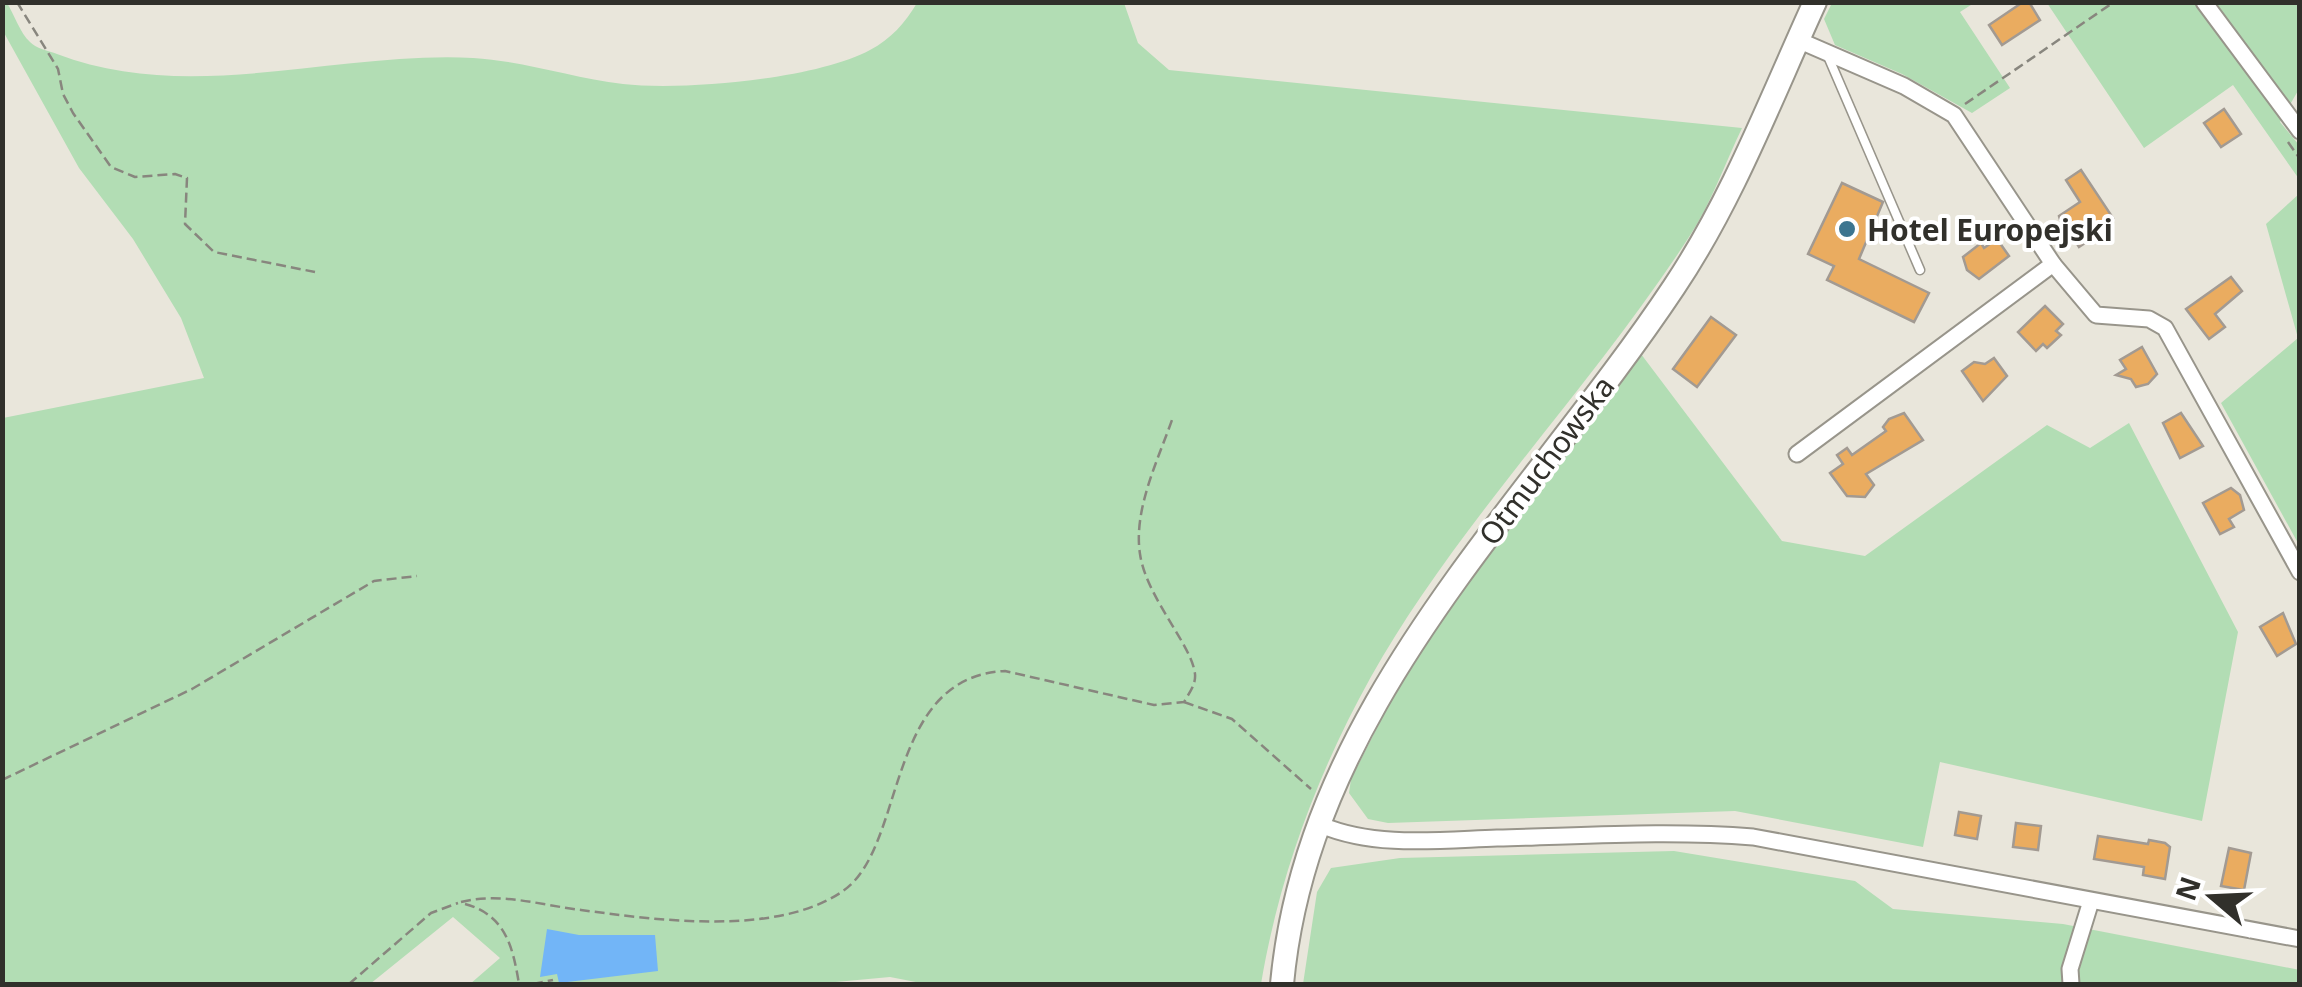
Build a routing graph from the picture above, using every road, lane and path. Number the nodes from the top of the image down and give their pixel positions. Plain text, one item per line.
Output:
1 (17, 2) edge
2 (1815, 2) edge
3 (2114, 2) edge
4 (2204, 2) edge
5 (1798, 40) junction
6 (1827, 54) junction
7 (1954, 115) junction
8 (2300, 131) edge
9 (2054, 264) junction
10 (1920, 270) dead end
11 (315, 272) dead end
12 (1173, 417) dead end
13 (1797, 454) dead end
14 (2300, 572) edge
15 (417, 576) dead end
16 (1184, 702) junction
17 (2, 780) edge
18 (1330, 801) junction
19 (1321, 825) junction
20 (2090, 901) junction
21 (461, 902) junction
22 (2300, 939) edge
23 (553, 980) dead end
24 (349, 984) edge
25 (519, 984) edge
26 (533, 984) edge
27 (1282, 984) edge
28 (2070, 984) edge

1 - 11 path
2 - 5 main road, Otmuchowska
3 - 7 path
4 - 8 street
5 - 6 street
5 - 18 main road, Otmuchowska
6 - 7 street
6 - 10 lane
7 - 9 street
9 - 13 street
9 - 14 street
12 - 16 path
15 - 17 path
16 - 18 path
16 - 21 path
18 - 19 main road, Otmuchowska
19 - 20 street
19 - 27 main road, Otmuchowska
20 - 22 street
20 - 28 street
21 - 24 path
21 - 25 path
23 - 26 path

